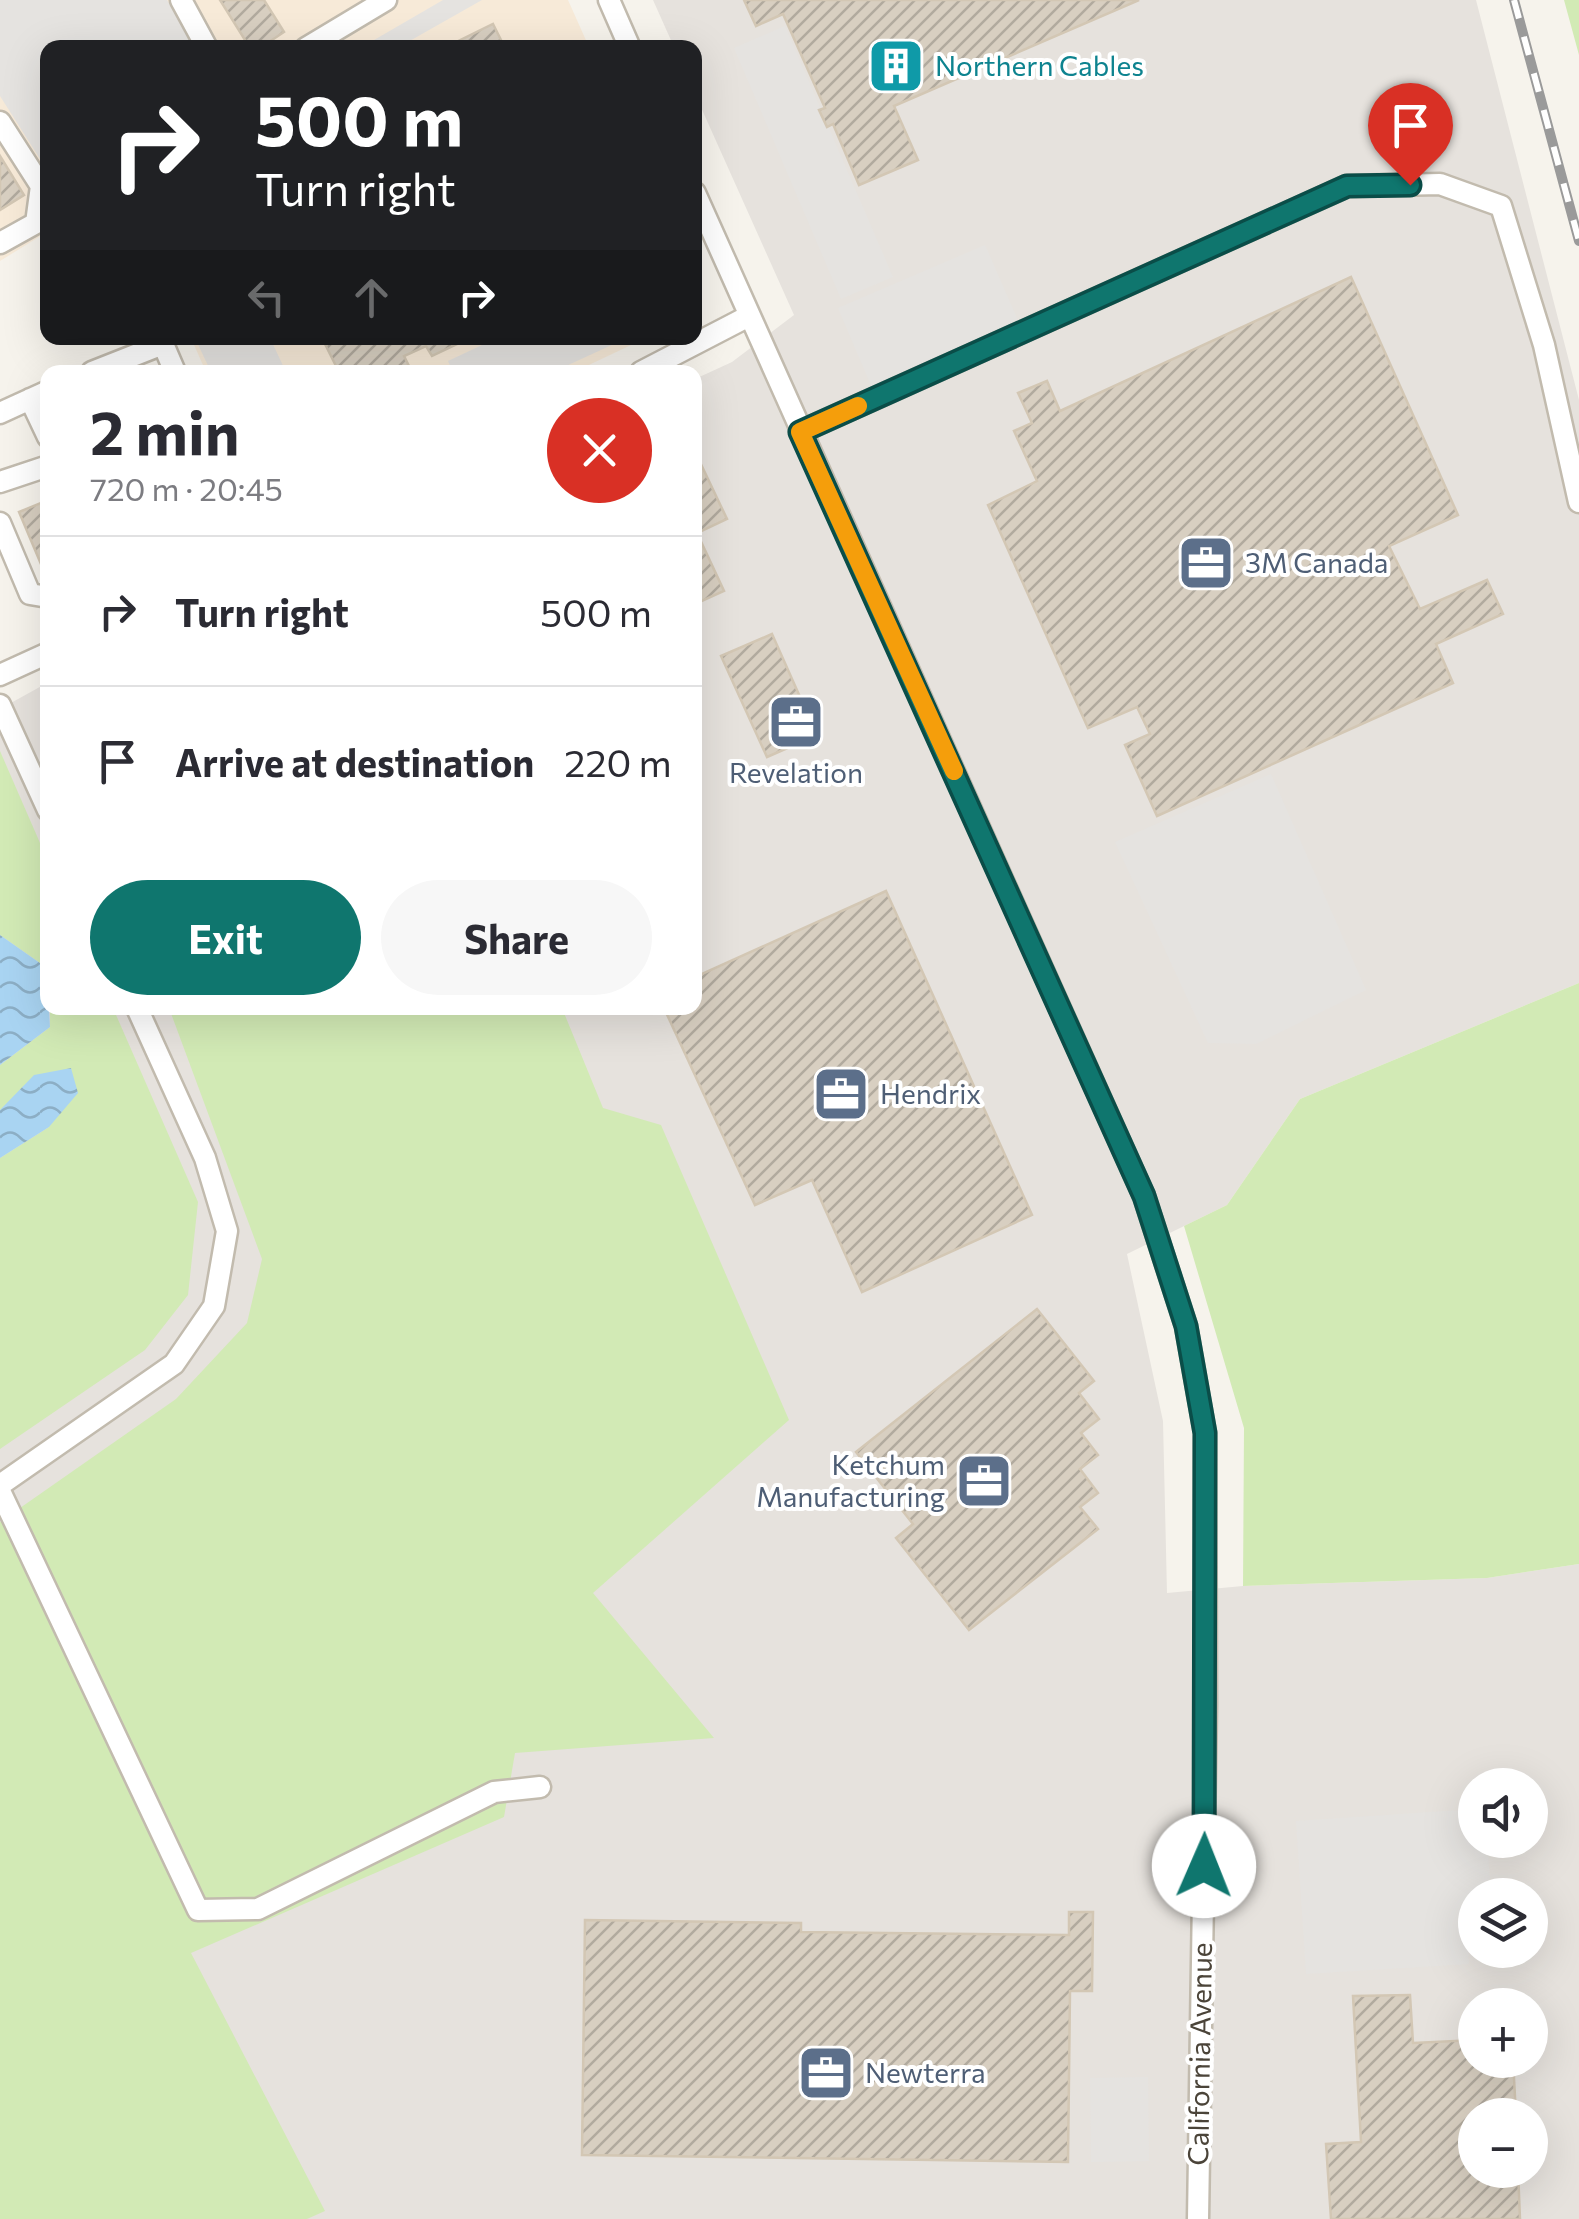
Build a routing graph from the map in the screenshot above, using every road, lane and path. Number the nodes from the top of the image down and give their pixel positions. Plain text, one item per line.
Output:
1 (181, 0) edge
2 (386, 0) edge
3 (609, 0) edge
4 (203, 40) edge
5 (319, 40) edge
6 (626, 40) edge
7 (0, 122) edge
8 (40, 184) edge
9 (40, 193) edge
10 (702, 210) edge
11 (0, 243) edge
12 (747, 317) junction
13 (702, 340) edge
14 (160, 345) edge
15 (693, 345) edge
16 (115, 365) edge
17 (654, 365) edge
18 (39, 395) edge
19 (0, 413) edge
20 (800, 432) junction
21 (40, 469) edge
22 (0, 482) edge
23 (1579, 502) edge
24 (0, 524) edge
25 (40, 596) edge
26 (40, 657) edge
27 (0, 675) edge
28 (0, 704) edge
29 (40, 792) edge
30 (140, 1015) edge
31 (0, 1488) edge
32 (540, 1787) dead end
33 (1198, 2219) edge

1 - 4 street
2 - 5 street
3 - 6 street
7 - 8 street
9 - 11 street
10 - 12 street, California Avenue
12 - 13 street
12 - 20 street, California Avenue
14 - 16 street
15 - 17 street
18 - 19 street
20 - 23 street
20 - 33 street, California Avenue
21 - 22 street
24 - 25 street
26 - 27 street
28 - 29 street
30 - 31 street
31 - 32 street

